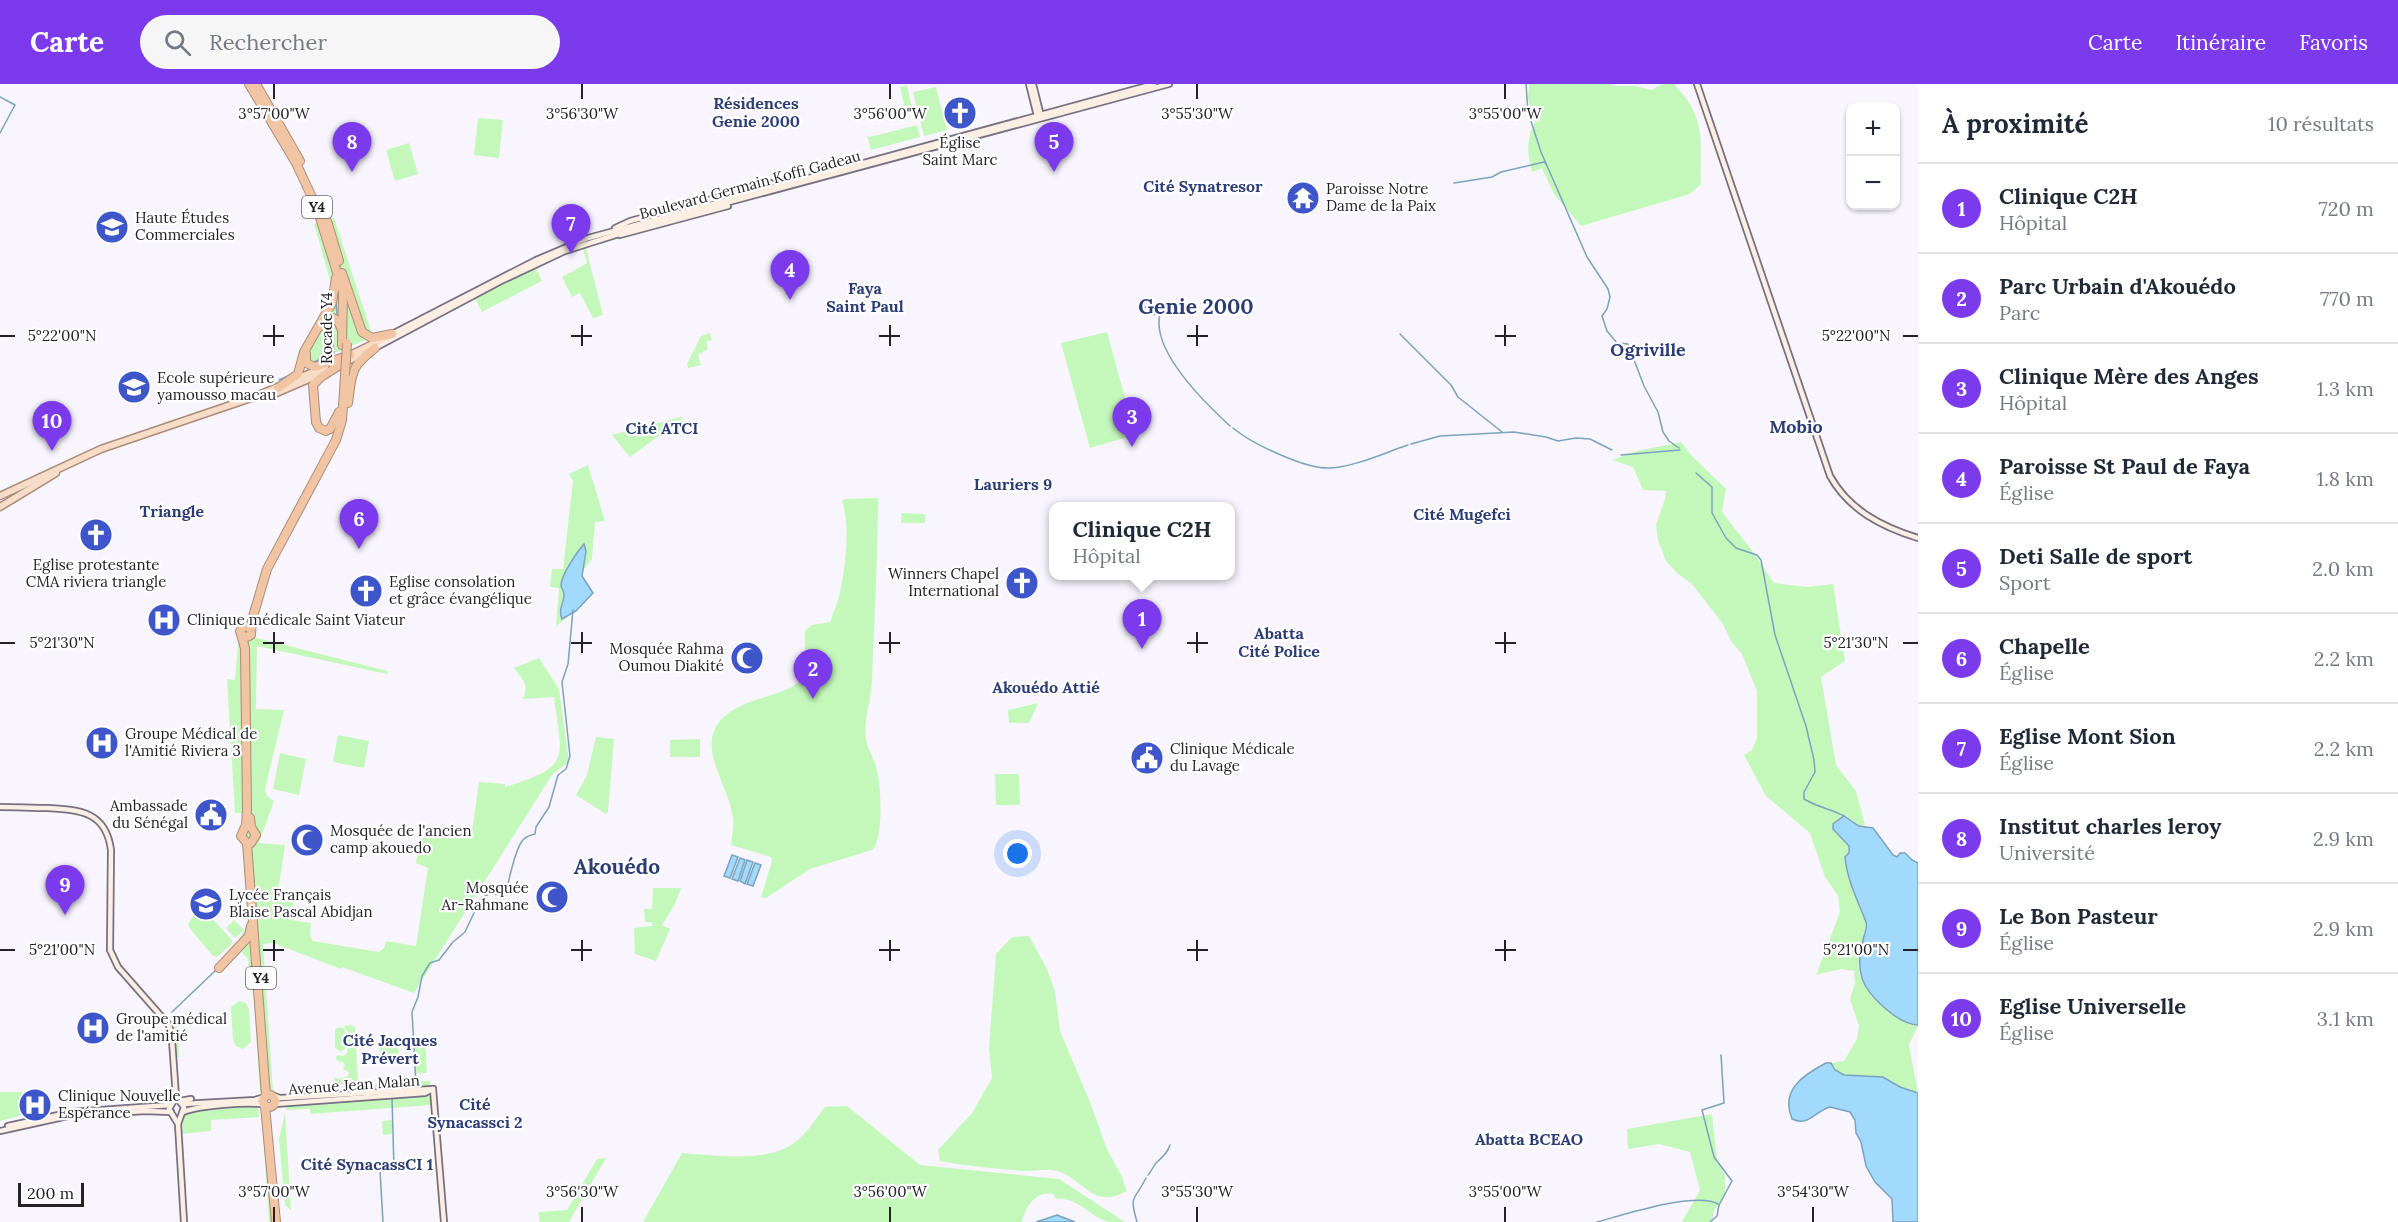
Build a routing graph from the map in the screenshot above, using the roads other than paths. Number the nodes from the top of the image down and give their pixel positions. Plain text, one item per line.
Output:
1 (249, 84) edge
2 (256, 84) edge
3 (1031, 84) edge
4 (1154, 84) edge
5 (1169, 84) edge
6 (1698, 84) edge
7 (1040, 117) junction
8 (800, 181) junction
9 (602, 235) junction
10 (334, 262) junction
11 (342, 272) junction
12 (392, 334) junction
13 (344, 342) junction
14 (375, 348) junction
15 (353, 355) junction
16 (344, 363) junction
17 (343, 376) junction
18 (278, 388) junction
19 (339, 412) junction
20 (339, 433) junction
21 (0, 496) edge
22 (0, 507) edge
23 (1918, 538) edge
24 (247, 632) junction
25 (0, 807) edge
26 (248, 829) junction
27 (249, 843) junction
28 (251, 894) junction
29 (219, 968) dead end
30 (269, 1101) junction
31 (180, 1102) junction
32 (171, 1113) junction
33 (182, 1113) junction
34 (178, 1124) junction
35 (0, 1130) edge
36 (184, 1222) edge
37 (278, 1222) edge
38 (444, 1222) edge

1 - 10 highway, Rocade Y4 / Y4
2 - 11 highway, Rocade Y4 / Y4
3 - 7 main road
4 - 7 main road, Boulevard Germain Koffi Gadeau
5 - 7 main road, Boulevard Germain Koffi Gadeau
6 - 23 main road
7 - 8 main road, Boulevard Germain Koffi Gadeau
8 - 9 main road, Boulevard Germain Koffi Gadeau
8 - 9 main road
8 - 9 main road
9 - 12 main road, Boulevard Germain Koffi Gadeau
9 - 14 main road, Boulevard Germain Koffi Gadeau
10 - 13 highway, Rocade Y4 / Y4
10 - 18 highway
11 - 12 highway
11 - 13 highway, Rocade Y4 / Y4
12 - 15 main road, Boulevard Germain Koffi Gadeau
13 - 15 highway
13 - 17 highway, Rocade Y4 / Y4, bridge
14 - 15 main road, Boulevard Germain Koffi Gadeau
14 - 20 highway
15 - 16 main road
15 - 18 main road, Boulevard Germain Koffi Gadeau
16 - 19 highway
16 - 22 main road
17 - 19 highway, Y4
17 - 20 highway, Y4
18 - 21 main road, Boulevard Germain Koffi Gadeau
19 - 24 highway, Y4
20 - 24 highway, Y4
24 - 26 highway, Y4
25 - 31 main road
26 - 27 highway
26 - 27 highway
27 - 28 highway, Y4
27 - 30 highway, Y4
28 - 29 highway
28 - 30 highway, Y4
30 - 31 main road
30 - 33 main road
30 - 37 highway, Y4
30 - 38 main road, Avenue Jean Malan
31 - 32 main road
31 - 33 main road
31 - 35 main road
32 - 33 main road
32 - 34 main road
32 - 35 main road
33 - 34 main road
34 - 36 main road

